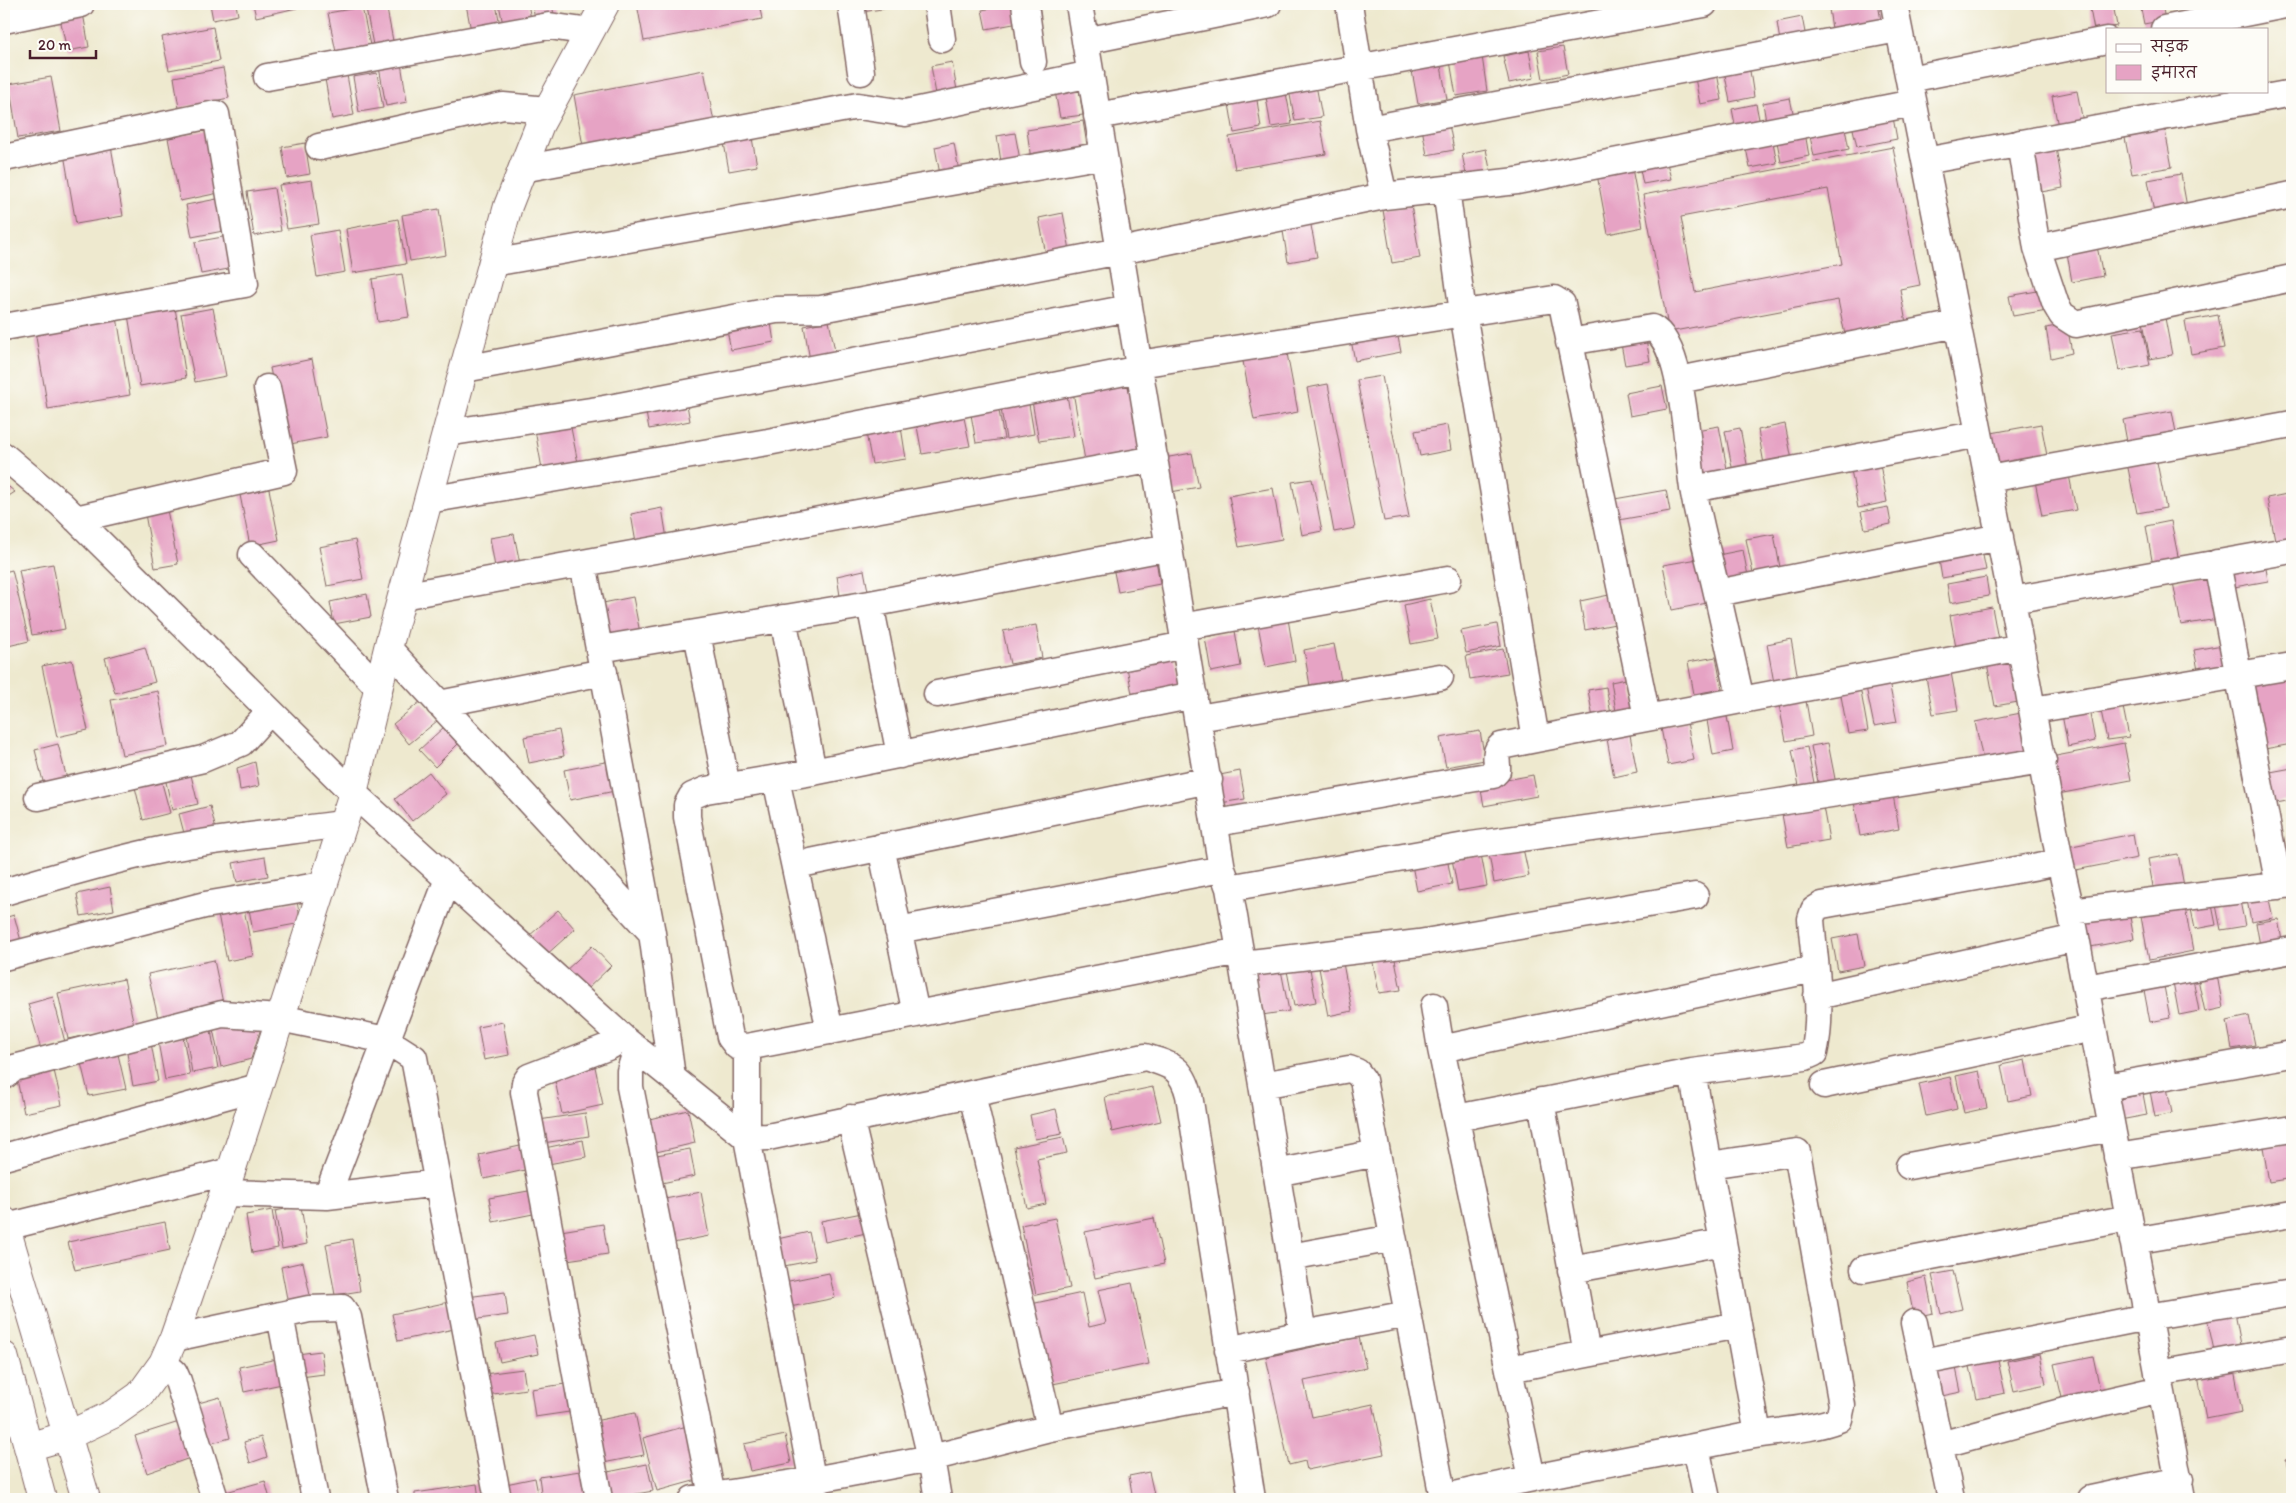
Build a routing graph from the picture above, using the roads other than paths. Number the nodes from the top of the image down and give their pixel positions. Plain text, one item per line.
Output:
1 (81, 4) edge
2 (605, 4) edge
3 (851, 4) edge
4 (937, 4) edge
5 (1025, 4) edge
6 (1079, 4) edge
7 (1268, 4) edge
8 (1349, 4) edge
9 (1704, 4) edge
10 (1894, 4) edge
11 (2290, 4) edge
12 (4, 20) edge
13 (2169, 28) edge
14 (1898, 29) junction
15 (590, 32) junction
16 (942, 39) dead end
17 (2106, 40) edge
18 (1085, 41) junction
19 (1033, 62) dead end
20 (1360, 67) junction
21 (861, 72) dead end
22 (1090, 74) junction
23 (267, 77) dead end
24 (1911, 91) junction
25 (2292, 93) edge
26 (548, 110) junction
27 (1097, 116) junction
28 (1369, 129) junction
29 (2020, 143) junction
30 (318, 147) dead end
31 (1104, 155) junction
32 (4, 158) edge
33 (1925, 160) junction
34 (522, 169) junction
35 (1446, 189) junction
36 (2292, 195) edge
37 (1384, 196) junction
38 (2037, 248) junction
39 (1120, 251) junction
40 (492, 263) junction
41 (2292, 278) edge
42 (1130, 308) junction
43 (1463, 313) junction
44 (1958, 324) junction
45 (4, 327) edge
46 (1569, 342) junction
47 (1139, 366) junction
48 (464, 369) junction
49 (1679, 380) junction
50 (267, 388) dead end
51 (2292, 424) edge
52 (446, 433) junction
53 (1979, 434) junction
54 (4, 456) edge
55 (1155, 459) junction
56 (1988, 479) junction
57 (1693, 488) junction
58 (428, 500) junction
59 (76, 519) junction
60 (2000, 537) junction
61 (1169, 547) junction
62 (2292, 550) edge
63 (252, 555) dead end
64 (583, 563) junction
65 (2217, 563) junction
66 (1448, 579) dead end
67 (1717, 593) junction
68 (402, 596) junction
69 (2012, 600) junction
70 (870, 604) junction
71 (783, 618) junction
72 (697, 633) junction
73 (1184, 636) junction
74 (2021, 647) junction
75 (388, 648) junction
76 (602, 660) junction
77 (2292, 666) edge
78 (2238, 674) junction
79 (1440, 677) dead end
80 (379, 688) junction
81 (938, 694) dead end
82 (1741, 700) junction
83 (439, 704) junction
84 (1196, 707) junction
85 (2033, 710) junction
86 (270, 711) junction
87 (1647, 718) junction
88 (1536, 739) junction
89 (900, 755) junction
90 (2043, 761) junction
91 (813, 772) junction
92 (776, 779) junction
93 (1209, 780) junction
94 (727, 787) junction
95 (353, 793) junction
96 (38, 797) dead end
97 (1216, 823) junction
98 (342, 824) junction
99 (881, 847) junction
100 (2060, 862) junction
101 (796, 865) junction
102 (448, 879) junction
103 (1226, 879) junction
104 (323, 885) junction
105 (2286, 885) edge
106 (4, 892) edge
107 (1695, 896) dead end
108 (2071, 911) junction
109 (898, 930) junction
110 (652, 933) junction
111 (2076, 938) junction
112 (2292, 950) edge
113 (4, 957) edge
114 (1241, 958) junction
115 (1814, 969) junction
116 (2086, 988) junction
117 (1818, 996) junction
118 (1434, 1006) dead end
119 (916, 1014) junction
120 (280, 1018) junction
121 (2093, 1028) junction
122 (830, 1031) junction
123 (386, 1040) junction
124 (630, 1044) junction
125 (747, 1047) junction
126 (1441, 1049) junction
127 (2292, 1054) edge
128 (1692, 1072) junction
129 (4, 1076) edge
130 (672, 1077) junction
131 (1262, 1085) junction
132 (1824, 1085) dead end
133 (258, 1087) junction
134 (2104, 1088) junction
135 (972, 1094) junction
136 (1541, 1101) junction
137 (850, 1118) junction
138 (1456, 1118) junction
139 (2112, 1128) junction
140 (2292, 1129) edge
141 (747, 1138) junction
142 (1377, 1153) junction
143 (4, 1157) edge
144 (2117, 1157) junction
145 (1709, 1166) junction
146 (1908, 1166) dead end
147 (1276, 1173) junction
148 (228, 1182) junction
149 (438, 1183) junction
150 (327, 1196) junction
151 (2292, 1214) edge
152 (5, 1224) edge
153 (2131, 1230) junction
154 (1393, 1238) junction
155 (1723, 1242) junction
156 (1290, 1257) junction
157 (1864, 1269) dead end
158 (1571, 1270) junction
159 (2292, 1292) edge
160 (1408, 1314) junction
161 (280, 1315) junction
162 (2147, 1316) junction
163 (1914, 1323) dead end
164 (1738, 1325) junction
165 (1303, 1334) junction
166 (174, 1338) junction
167 (2292, 1349) edge
168 (1228, 1350) junction
169 (1587, 1354) junction
170 (4, 1356) edge
171 (1922, 1362) junction
172 (163, 1363) junction
173 (1509, 1369) junction
174 (2160, 1381) junction
175 (1236, 1392) junction
176 (1050, 1428) junction
177 (1758, 1434) junction
178 (69, 1435) junction
179 (1940, 1445) junction
180 (28, 1447) junction
181 (1696, 1447) junction
182 (931, 1458) junction
183 (1532, 1478) junction
184 (814, 1490) edge
185 (2181, 1490) edge
186 (1478, 1494) edge
187 (702, 1498) edge
188 (42, 1499) edge
189 (86, 1499) edge
190 (215, 1499) edge
191 (315, 1499) edge
192 (384, 1499) edge
193 (498, 1499) edge
194 (599, 1499) edge
195 (938, 1499) edge
196 (1252, 1499) edge
197 (1441, 1499) edge
198 (1707, 1499) edge
199 (1952, 1499) edge
200 (2091, 1499) edge

1 - 12 street
2 - 15 street
3 - 21 street
4 - 16 street
5 - 19 street
6 - 18 street
7 - 18 street
8 - 20 street
9 - 20 street
10 - 14 street
11 - 13 street
14 - 24 street
14 - 28 street
15 - 23 street
15 - 26 street
17 - 24 street
18 - 22 street
20 - 27 street
20 - 28 street
22 - 27 street
22 - 34 street
24 - 33 street
24 - 35 street
25 - 29 street
26 - 30 street
26 - 34 street
27 - 31 street
28 - 37 street
29 - 33 street
29 - 38 street
31 - 39 street
31 - 40 street
32 - 45 street
33 - 44 street
34 - 40 street
35 - 37 street
35 - 43 street
36 - 38 street
37 - 39 street
38 - 41 street
39 - 42 street
39 - 48 street
40 - 48 street
42 - 47 street
42 - 52 street
43 - 46 street
43 - 47 street
43 - 88 street
44 - 49 street
44 - 53 street
46 - 49 street
46 - 87 street
47 - 55 street
47 - 58 street
48 - 52 street
49 - 57 street
50 - 59 street
51 - 56 street
52 - 58 street
53 - 56 street
53 - 57 street
54 - 59 street
55 - 61 street
55 - 64 street
56 - 60 street
57 - 67 street
58 - 68 street
59 - 86 street
60 - 67 street
60 - 69 street
61 - 70 street
61 - 73 street
62 - 65 street
63 - 80 street
64 - 68 street
64 - 76 street
65 - 69 street
65 - 78 street
66 - 73 street
67 - 82 street
68 - 75 street
69 - 74 street
70 - 71 street
70 - 89 street
71 - 72 street
71 - 91 street
72 - 76 street
72 - 94 street
73 - 81 street
73 - 84 street
74 - 82 street
74 - 85 street
75 - 80 street
75 - 83 street
76 - 83 street
76 - 110 street
77 - 78 street
78 - 85 street
78 - 105 street
79 - 84 street
80 - 95 street
82 - 87 street
83 - 110 street
84 - 89 street
84 - 93 street
85 - 90 street
86 - 95 street
86 - 96 street
87 - 88 street
88 - 97 street
89 - 91 street
90 - 100 street
90 - 103 street
91 - 92 street
92 - 94 street
92 - 101 street
93 - 97 street
93 - 99 street
94 - 125 street
95 - 98 street
95 - 102 street
97 - 103 street
98 - 104 street
98 - 106 street
99 - 101 street
99 - 109 street
100 - 108 street
100 - 115 street
101 - 122 street
102 - 123 street
102 - 124 street
103 - 109 street
103 - 114 street
104 - 113 street
104 - 120 street
105 - 108 street
107 - 114 street
108 - 111 street
109 - 119 street
110 - 130 street
111 - 116 street
111 - 117 street
112 - 116 street
114 - 119 street
114 - 131 street
115 - 117 street
115 - 126 street
116 - 121 street
117 - 128 street
118 - 126 street
119 - 122 street
120 - 123 street
120 - 129 street
120 - 133 street
121 - 132 street
121 - 134 street
122 - 125 street
123 - 149 street
123 - 150 street
124 - 130 street
124 - 187 street
124 - 194 street
125 - 141 street
126 - 138 street
127 - 134 street
128 - 136 street
128 - 145 street
130 - 141 street
131 - 142 street
131 - 147 street
133 - 143 street
133 - 148 street
134 - 139 street
135 - 137 street
135 - 168 street
135 - 176 street
136 - 138 street
136 - 158 street
137 - 141 street
137 - 182 street
138 - 173 street
139 - 144 street
139 - 146 street
140 - 144 street
141 - 184 street
142 - 147 street
142 - 154 street
144 - 153 street
145 - 155 street
145 - 177 street
147 - 156 street
148 - 150 street
148 - 152 street
148 - 166 street
149 - 150 street
149 - 193 street
151 - 153 street
152 - 178 street
153 - 157 street
153 - 162 street
154 - 156 street
154 - 160 street
155 - 158 street
155 - 164 street
156 - 165 street
158 - 169 street
159 - 162 street
160 - 165 street
160 - 197 street
161 - 166 street
161 - 191 street
161 - 192 street
162 - 171 street
162 - 174 street
163 - 171 street
164 - 169 street
164 - 177 street
165 - 168 street
166 - 172 street
167 - 174 street
168 - 175 street
169 - 173 street
170 - 180 street
171 - 179 street
172 - 178 street
172 - 190 street
173 - 183 street
174 - 179 street
174 - 185 street
175 - 176 street
175 - 196 street
176 - 182 street
177 - 181 street
178 - 180 street
178 - 189 street
179 - 199 street
180 - 188 street
181 - 183 street
181 - 198 street
182 - 184 street
182 - 195 street
183 - 186 street
184 - 187 street
185 - 200 street
186 - 197 street

